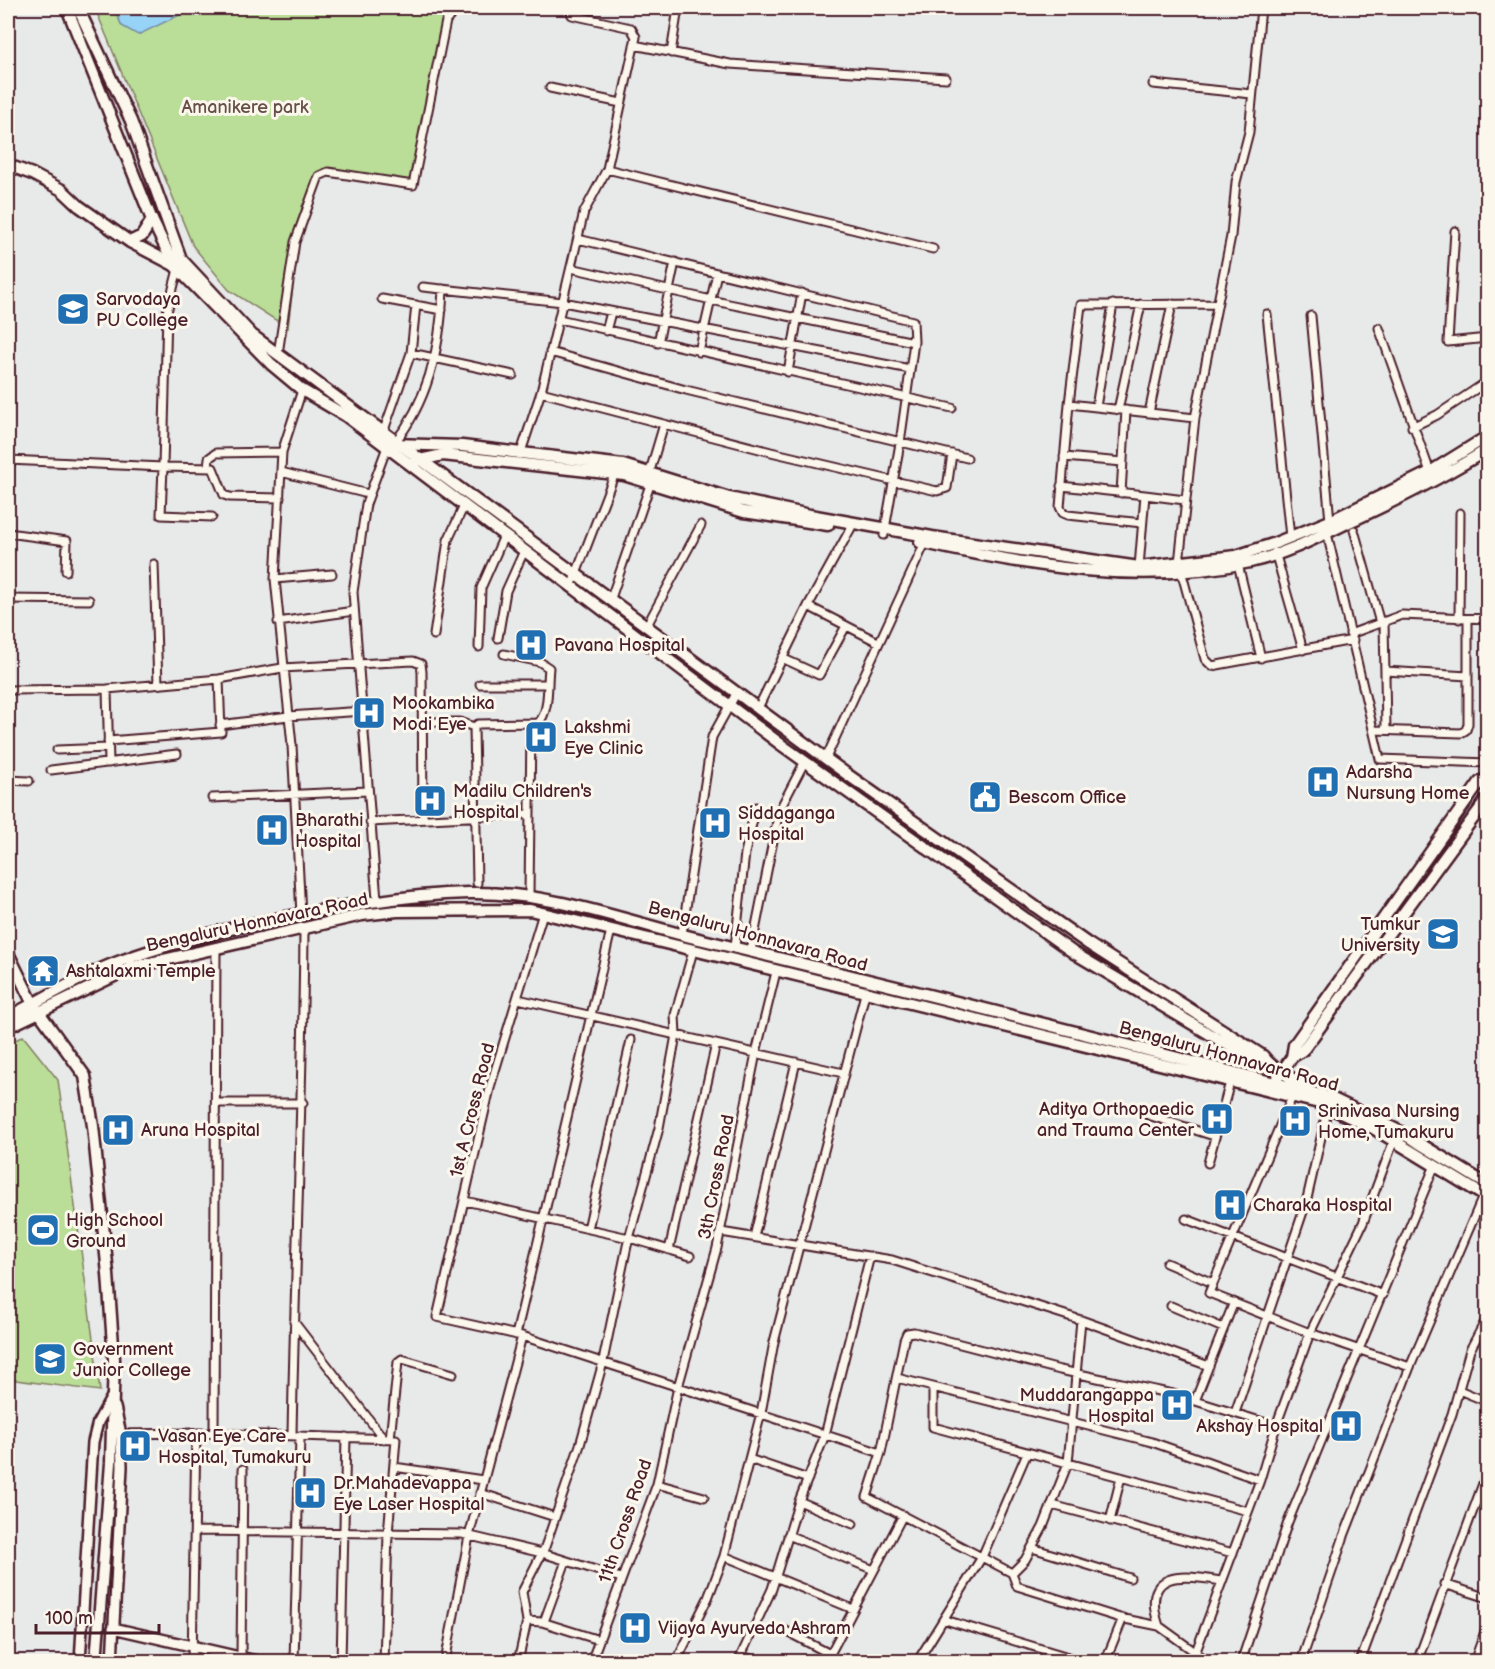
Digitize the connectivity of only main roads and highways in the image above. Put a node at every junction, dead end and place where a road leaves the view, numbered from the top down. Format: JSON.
{"nodes":[{"id":1,"x":67,"y":8,"type":"edge"},
{"id":2,"x":78,"y":8,"type":"edge"},
{"id":3,"x":8,"y":165,"type":"edge"},
{"id":4,"x":152,"y":220,"type":"junction"},
{"id":5,"x":130,"y":242,"type":"junction"},
{"id":6,"x":179,"y":266,"type":"junction"},
{"id":7,"x":1488,"y":436,"type":"edge"},
{"id":8,"x":391,"y":445,"type":"junction"},
{"id":9,"x":1488,"y":449,"type":"edge"},
{"id":10,"x":520,"y":458,"type":"junction"},
{"id":11,"x":415,"y":462,"type":"junction"},
{"id":12,"x":651,"y":477,"type":"junction"},
{"id":13,"x":1328,"y":527,"type":"junction"},
{"id":14,"x":885,"y":532,"type":"junction"},
{"id":15,"x":1275,"y":549,"type":"junction"},
{"id":16,"x":1179,"y":568,"type":"junction"},
{"id":17,"x":1488,"y":778,"type":"edge"},
{"id":18,"x":1488,"y":798,"type":"edge"},
{"id":19,"x":8,"y":953,"type":"edge"},
{"id":20,"x":35,"y":1008,"type":"junction"},
{"id":21,"x":8,"y":1017,"type":"edge"},
{"id":22,"x":8,"y":1027,"type":"edge"},
{"id":23,"x":1242,"y":1054,"type":"junction"},
{"id":24,"x":1292,"y":1057,"type":"junction"},
{"id":25,"x":1268,"y":1063,"type":"junction"},
{"id":26,"x":1221,"y":1070,"type":"junction"},
{"id":27,"x":1282,"y":1071,"type":"junction"},
{"id":28,"x":1271,"y":1088,"type":"junction"},
{"id":29,"x":1313,"y":1097,"type":"junction"},
{"id":30,"x":1486,"y":1191,"type":"edge"},
{"id":31,"x":96,"y":1662,"type":"edge"}],
"edges":[{"from":1,"to":4,"type":"main road"},
{"from":2,"to":6,"type":"main road"},
{"from":3,"to":5,"type":"main road"},
{"from":4,"to":5,"type":"main road"},
{"from":4,"to":6,"type":"main road"},
{"from":5,"to":6,"type":"main road"},
{"from":6,"to":8,"type":"main road"},
{"from":6,"to":8,"type":"main road"},
{"from":7,"to":13,"type":"main road"},
{"from":8,"to":10,"type":"main road"},
{"from":8,"to":11,"type":"main road"},
{"from":9,"to":13,"type":"main road"},
{"from":10,"to":11,"type":"main road"},
{"from":10,"to":12,"type":"main road"},
{"from":10,"to":12,"type":"main road"},
{"from":11,"to":23,"type":"main road"},
{"from":11,"to":25,"type":"main road"},
{"from":12,"to":14,"type":"main road"},
{"from":12,"to":14,"type":"main road"},
{"from":13,"to":15,"type":"main road"},
{"from":13,"to":15,"type":"main road"},
{"from":14,"to":16,"type":"main road"},
{"from":14,"to":16,"type":"main road"},
{"from":15,"to":16,"type":"main road"},
{"from":15,"to":16,"type":"main road"},
{"from":17,"to":24,"type":"main road"},
{"from":18,"to":24,"type":"main road"},
{"from":19,"to":20,"type":"main road"},
{"from":20,"to":21,"type":"main road","name":"Bengaluru Honnavara Road"},
{"from":20,"to":22,"type":"main road","name":"Bengaluru Honnavara Road"},
{"from":20,"to":26,"type":"main road","name":"Bengaluru Honnavara Road"},
{"from":20,"to":28,"type":"main road","name":"Bengaluru Honnavara Road"},
{"from":20,"to":31,"type":"main road"},
{"from":23,"to":25,"type":"main road"},
{"from":23,"to":26,"type":"main road"},
{"from":24,"to":27,"type":"main road"},
{"from":25,"to":27,"type":"main road"},
{"from":26,"to":28,"type":"main road","name":"Bengaluru Honnavara Road"},
{"from":27,"to":28,"type":"main road"},
{"from":27,"to":29,"type":"main road"},
{"from":28,"to":29,"type":"main road","name":"Bengaluru Honnavara Road"},
{"from":28,"to":29,"type":"main road","name":"Bengaluru Honnavara Road"},
{"from":29,"to":30,"type":"main road","name":"Bengaluru Honnavara Road"},
{"from":29,"to":30,"type":"main road","name":"Bengaluru Honnavara Road"}]}
